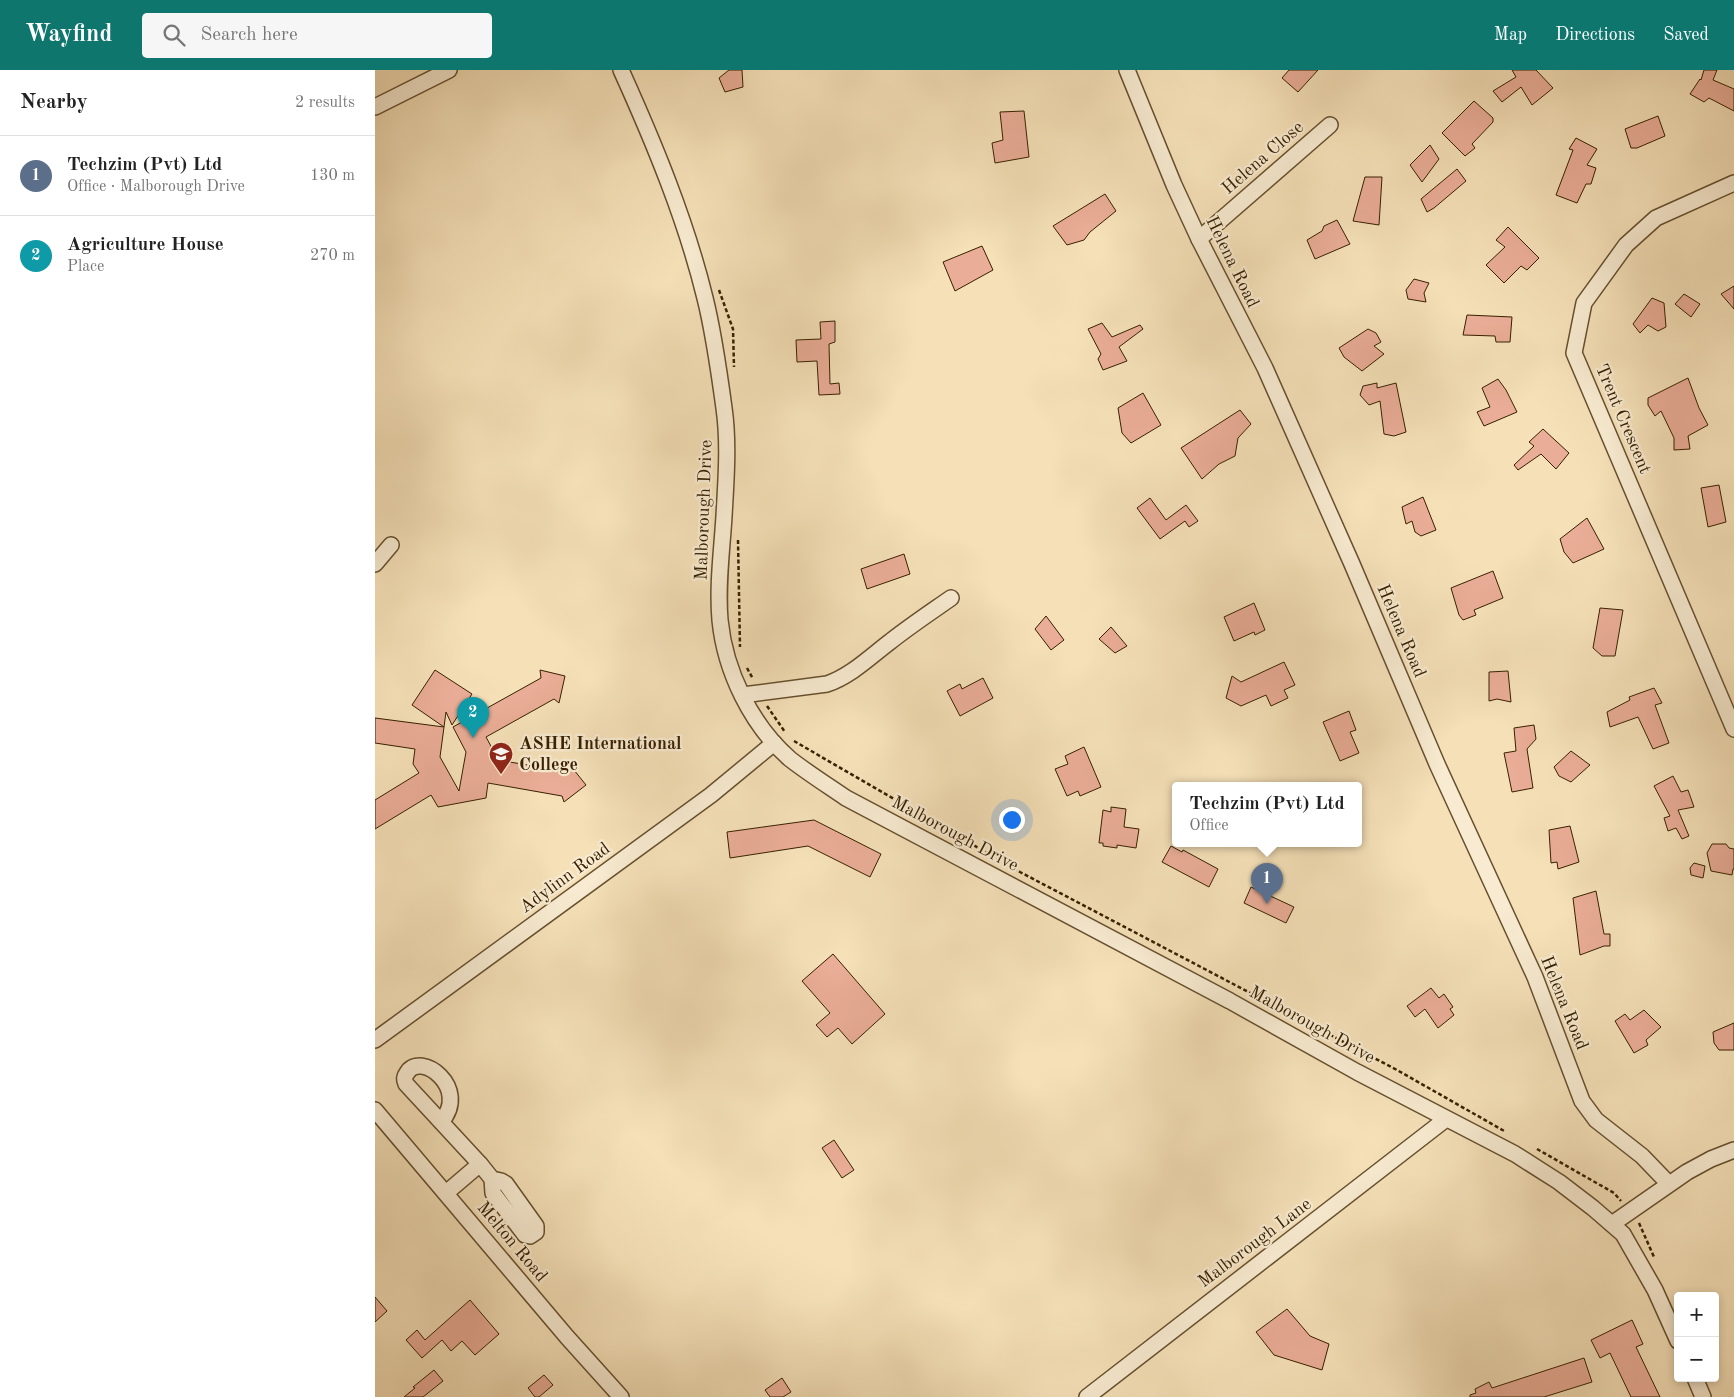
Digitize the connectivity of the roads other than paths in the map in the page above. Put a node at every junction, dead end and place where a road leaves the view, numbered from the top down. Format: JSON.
{"nodes":[{"id":1,"x":449,"y":70,"type":"edge"},
{"id":2,"x":621,"y":70,"type":"edge"},
{"id":3,"x":1127,"y":70,"type":"edge"},
{"id":4,"x":375,"y":107,"type":"edge"},
{"id":5,"x":1330,"y":125,"type":"dead end"},
{"id":6,"x":1734,"y":183,"type":"edge"},
{"id":7,"x":1199,"y":239,"type":"junction"},
{"id":8,"x":391,"y":544,"type":"dead end"},
{"id":9,"x":375,"y":564,"type":"edge"},
{"id":10,"x":951,"y":598,"type":"dead end"},
{"id":11,"x":743,"y":695,"type":"junction"},
{"id":12,"x":1734,"y":729,"type":"edge"},
{"id":13,"x":774,"y":743,"type":"junction"},
{"id":14,"x":375,"y":1040,"type":"edge"},
{"id":15,"x":375,"y":1110,"type":"edge"},
{"id":16,"x":1446,"y":1120,"type":"junction"},
{"id":17,"x":441,"y":1122,"type":"dead end"},
{"id":18,"x":1734,"y":1150,"type":"edge"},
{"id":19,"x":480,"y":1164,"type":"junction"},
{"id":20,"x":492,"y":1179,"type":"dead end"},
{"id":21,"x":1669,"y":1184,"type":"junction"},
{"id":22,"x":446,"y":1193,"type":"junction"},
{"id":23,"x":1612,"y":1224,"type":"junction"},
{"id":24,"x":1677,"y":1337,"type":"edge"},
{"id":25,"x":1697,"y":1382,"type":"edge"},
{"id":26,"x":621,"y":1397,"type":"edge"},
{"id":27,"x":1087,"y":1397,"type":"edge"},
{"id":28,"x":1703,"y":1397,"type":"edge"}],
"edges":[{"from":1,"to":4,"type":"street"},
{"from":2,"to":11,"type":"street","name":"Malborough Drive"},
{"from":3,"to":7,"type":"street","name":"Helena Road"},
{"from":5,"to":7,"type":"street","name":"Helena Close"},
{"from":6,"to":12,"type":"street","name":"Trent Crescent"},
{"from":7,"to":21,"type":"street","name":"Helena Road"},
{"from":8,"to":9,"type":"street"},
{"from":10,"to":11,"type":"street"},
{"from":11,"to":13,"type":"street","name":"Malborough Drive"},
{"from":13,"to":14,"type":"street","name":"Adylinn Road"},
{"from":13,"to":16,"type":"street","name":"Malborough Drive"},
{"from":15,"to":22,"type":"street","name":"Melton Road"},
{"from":16,"to":23,"type":"street","name":"Malborough Drive"},
{"from":16,"to":27,"type":"street","name":"Malborough Lane"},
{"from":17,"to":19,"type":"street"},
{"from":18,"to":21,"type":"street"},
{"from":19,"to":20,"type":"street"},
{"from":19,"to":22,"type":"street"},
{"from":21,"to":23,"type":"street"},
{"from":22,"to":26,"type":"street","name":"Melton Road"},
{"from":23,"to":24,"type":"street"},
{"from":25,"to":28,"type":"street"}]}
